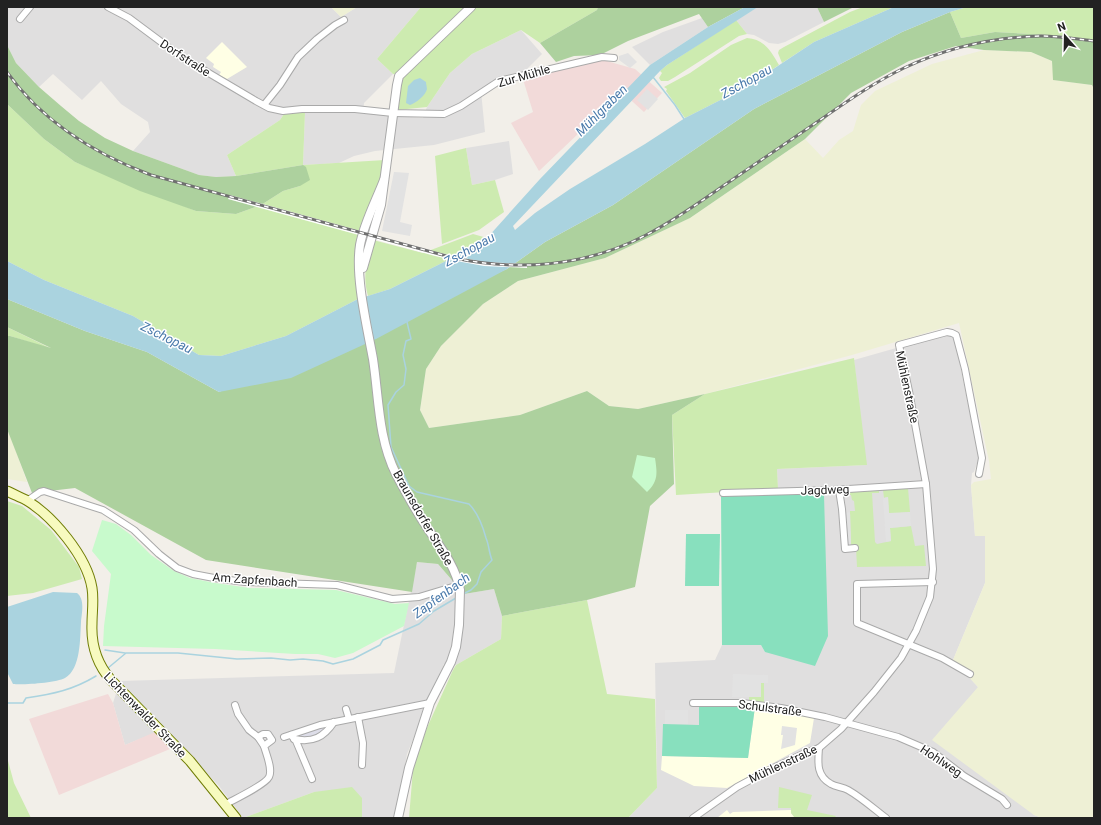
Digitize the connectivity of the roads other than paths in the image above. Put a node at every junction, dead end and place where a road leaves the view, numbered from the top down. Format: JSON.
{"nodes":[{"id":1,"x":30,"y":7,"type":"edge"},
{"id":2,"x":108,"y":7,"type":"edge"},
{"id":3,"x":471,"y":7,"type":"edge"},
{"id":4,"x":20,"y":19,"type":"dead end"},
{"id":5,"x":344,"y":20,"type":"dead end"},
{"id":6,"x":614,"y":58,"type":"dead end"},
{"id":7,"x":264,"y":105,"type":"junction"},
{"id":8,"x":393,"y":113,"type":"junction"},
{"id":9,"x":979,"y":474,"type":"dead end"},
{"id":10,"x":926,"y":484,"type":"junction"},
{"id":11,"x":840,"y":490,"type":"junction"},
{"id":12,"x":7,"y":491,"type":"edge"},
{"id":13,"x":723,"y":493,"type":"dead end"},
{"id":14,"x":27,"y":501,"type":"junction"},
{"id":15,"x":856,"y":548,"type":"dead end"},
{"id":16,"x":933,"y":582,"type":"junction"},
{"id":17,"x":459,"y":587,"type":"junction"},
{"id":18,"x":909,"y":644,"type":"junction"},
{"id":19,"x":970,"y":674,"type":"dead end"},
{"id":20,"x":693,"y":703,"type":"dead end"},
{"id":21,"x":430,"y":704,"type":"junction"},
{"id":22,"x":235,"y":706,"type":"dead end"},
{"id":23,"x":346,"y":709,"type":"dead end"},
{"id":24,"x":358,"y":717,"type":"junction"},
{"id":25,"x":349,"y":719,"type":"junction"},
{"id":26,"x":334,"y":722,"type":"junction"},
{"id":27,"x":846,"y":723,"type":"junction"},
{"id":28,"x":258,"y":737,"type":"junction"},
{"id":29,"x":284,"y":737,"type":"dead end"},
{"id":30,"x":293,"y":737,"type":"junction"},
{"id":31,"x":264,"y":746,"type":"junction"},
{"id":32,"x":819,"y":748,"type":"junction"},
{"id":33,"x":362,"y":765,"type":"dead end"},
{"id":34,"x":312,"y":779,"type":"dead end"},
{"id":35,"x":226,"y":804,"type":"junction"},
{"id":36,"x":1007,"y":805,"type":"dead end"},
{"id":37,"x":236,"y":818,"type":"edge"},
{"id":38,"x":398,"y":818,"type":"edge"},
{"id":39,"x":693,"y":818,"type":"edge"},
{"id":40,"x":886,"y":818,"type":"edge"}],
"edges":[{"from":1,"to":4,"type":"street"},
{"from":2,"to":7,"type":"street","name":"Dorfstraße"},
{"from":3,"to":8,"type":"street"},
{"from":5,"to":7,"type":"street"},
{"from":6,"to":8,"type":"street","name":"Zur Mühle"},
{"from":7,"to":8,"type":"street","name":"Dorfstraße"},
{"from":8,"to":17,"type":"street","name":"Braunsdorfer Straße"},
{"from":9,"to":10,"type":"street","name":"Mühlenstraße"},
{"from":10,"to":11,"type":"street","name":"Jagdweg"},
{"from":10,"to":16,"type":"street","name":"Mühlenstraße"},
{"from":11,"to":13,"type":"street","name":"Jagdweg"},
{"from":11,"to":15,"type":"street"},
{"from":12,"to":14,"type":"main road","name":"Lichtenwalder Straße"},
{"from":14,"to":17,"type":"street","name":"Am Zapfenbach"},
{"from":14,"to":35,"type":"main road","name":"Lichtenwalder Straße"},
{"from":16,"to":18,"type":"street","name":"Mühlenstraße"},
{"from":16,"to":18,"type":"street"},
{"from":17,"to":21,"type":"street","name":"Braunsdorfer Straße"},
{"from":18,"to":19,"type":"street"},
{"from":18,"to":27,"type":"street","name":"Mühlenstraße"},
{"from":20,"to":27,"type":"street","name":"Schulstraße"},
{"from":21,"to":24,"type":"street"},
{"from":21,"to":38,"type":"street","name":"Braunsdorfer Straße"},
{"from":22,"to":28,"type":"street"},
{"from":23,"to":25,"type":"street"},
{"from":24,"to":25,"type":"street"},
{"from":24,"to":33,"type":"street"},
{"from":25,"to":26,"type":"street"},
{"from":26,"to":30,"type":"street"},
{"from":26,"to":30,"type":"street"},
{"from":27,"to":32,"type":"street","name":"Mühlenstraße"},
{"from":27,"to":36,"type":"street","name":"Hohlweg"},
{"from":28,"to":31,"type":"street"},
{"from":28,"to":31,"type":"street"},
{"from":29,"to":30,"type":"street"},
{"from":30,"to":34,"type":"street"},
{"from":31,"to":35,"type":"street"},
{"from":32,"to":39,"type":"street","name":"Mühlenstraße"},
{"from":32,"to":40,"type":"street"},
{"from":35,"to":37,"type":"main road","name":"Lichtenwalder Straße"}]}
